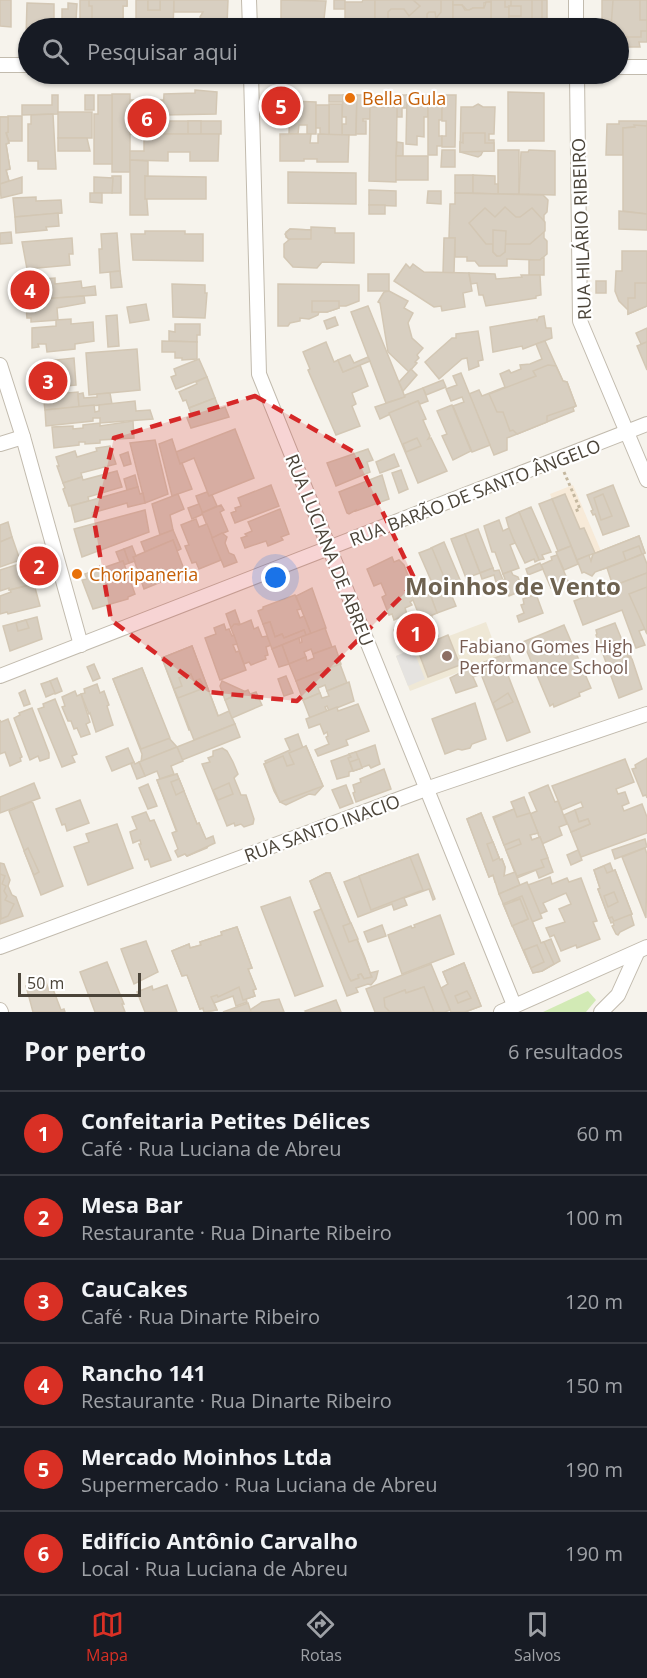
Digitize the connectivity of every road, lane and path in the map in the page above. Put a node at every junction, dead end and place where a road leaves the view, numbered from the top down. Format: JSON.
{"nodes":[{"id":1,"x":249,"y":0,"type":"edge"},
{"id":2,"x":576,"y":0,"type":"edge"},
{"id":3,"x":250,"y":18,"type":"edge"},
{"id":4,"x":576,"y":18,"type":"edge"},
{"id":5,"x":0,"y":65,"type":"edge"},
{"id":6,"x":18,"y":65,"type":"edge"},
{"id":7,"x":629,"y":67,"type":"edge"},
{"id":8,"x":647,"y":67,"type":"edge"},
{"id":9,"x":251,"y":84,"type":"edge"},
{"id":10,"x":577,"y":84,"type":"edge"},
{"id":11,"x":0,"y":365,"type":"edge"},
{"id":12,"x":647,"y":424,"type":"edge"},
{"id":13,"x":628,"y":432,"type":"junction"},
{"id":14,"x":23,"y":437,"type":"junction"},
{"id":15,"x":0,"y":444,"type":"edge"},
{"id":16,"x":559,"y":459,"type":"junction"},
{"id":17,"x":647,"y":480,"type":"edge"},
{"id":18,"x":573,"y":512,"type":"dead end"},
{"id":19,"x":330,"y":549,"type":"junction"},
{"id":20,"x":81,"y":645,"type":"junction"},
{"id":21,"x":0,"y":676,"type":"edge"},
{"id":22,"x":647,"y":714,"type":"edge"},
{"id":23,"x":426,"y":789,"type":"junction"},
{"id":24,"x":0,"y":947,"type":"edge"},
{"id":25,"x":642,"y":950,"type":"edge"},
{"id":26,"x":514,"y":1005,"type":"junction"},
{"id":27,"x":501,"y":1012,"type":"edge"},
{"id":28,"x":601,"y":1012,"type":"edge"}],
"edges":[{"from":1,"to":3,"type":"street"},
{"from":2,"to":4,"type":"street"},
{"from":5,"to":6,"type":"street"},
{"from":7,"to":8,"type":"street"},
{"from":9,"to":19,"type":"street","name":"RUA LUCIANA DE ABREU"},
{"from":10,"to":13,"type":"street","name":"RUA HILÁRIO RIBEIRO"},
{"from":11,"to":14,"type":"street"},
{"from":12,"to":13,"type":"street","name":"RUA BARÃO DE SANTO ÂNGELO"},
{"from":13,"to":16,"type":"street","name":"RUA BARÃO DE SANTO ÂNGELO"},
{"from":13,"to":17,"type":"street","name":"RUA HILÁRIO RIBEIRO"},
{"from":14,"to":15,"type":"street"},
{"from":14,"to":20,"type":"street"},
{"from":16,"to":18,"type":"path"},
{"from":16,"to":19,"type":"street","name":"RUA BARÃO DE SANTO ÂNGELO"},
{"from":19,"to":20,"type":"street","name":"RUA BARÃO DE SANTO ÂNGELO"},
{"from":19,"to":23,"type":"street","name":"RUA LUCIANA DE ABREU"},
{"from":20,"to":21,"type":"street","name":"RUA BARÃO DE SANTO ÂNGELO"},
{"from":22,"to":23,"type":"street","name":"RUA SANTO INACIO"},
{"from":23,"to":24,"type":"street","name":"RUA SANTO INACIO"},
{"from":23,"to":26,"type":"street","name":"RUA LUCIANA DE ABREU"},
{"from":25,"to":26,"type":"street"},
{"from":25,"to":28,"type":"street"},
{"from":26,"to":27,"type":"street"}]}
